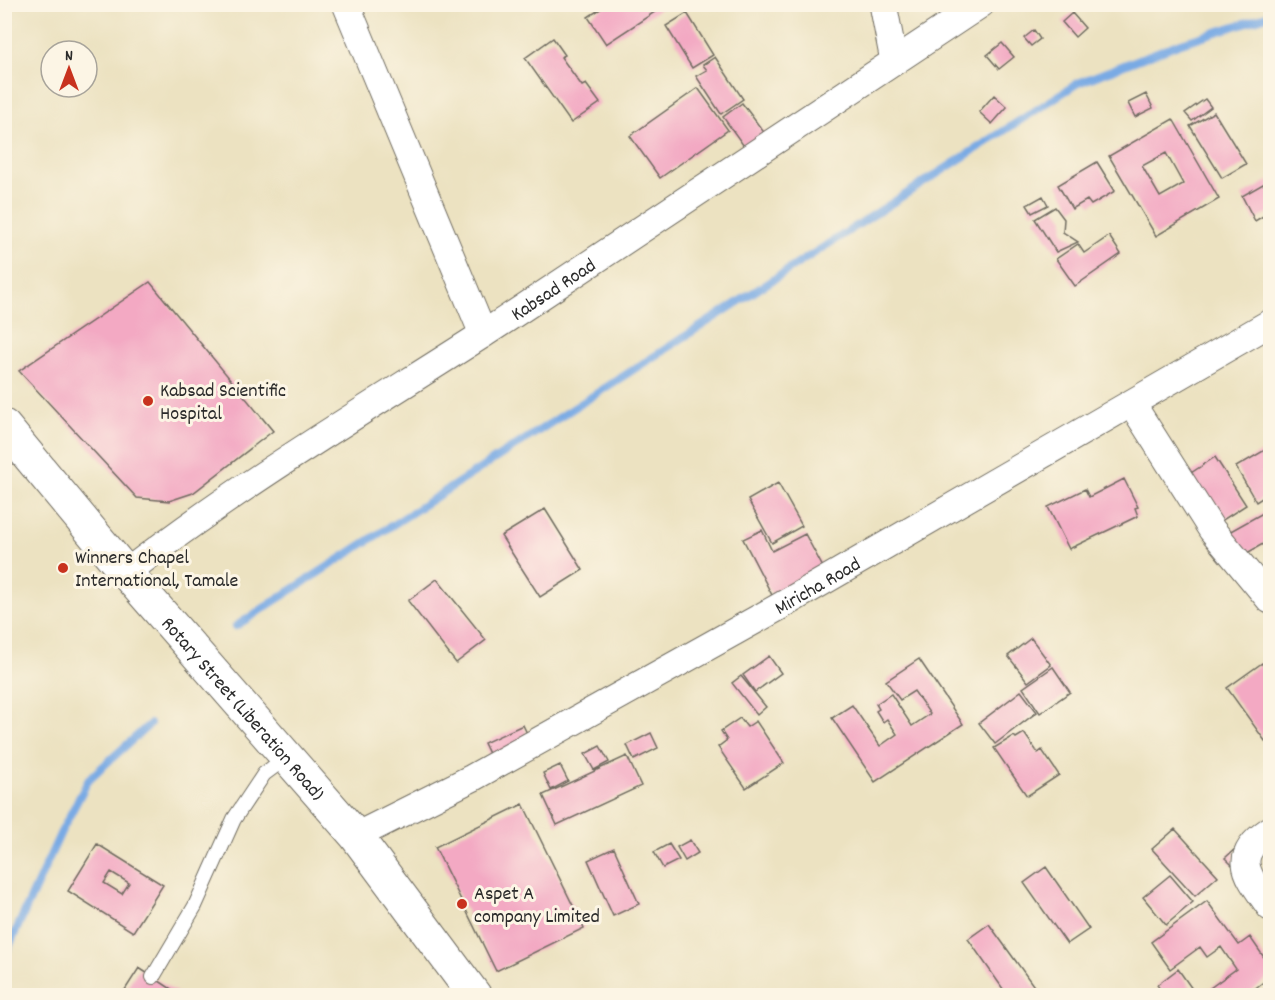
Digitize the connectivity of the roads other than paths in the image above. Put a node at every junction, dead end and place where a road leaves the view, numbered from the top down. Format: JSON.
{"nodes":[{"id":1,"x":346,"y":4,"type":"edge"},
{"id":2,"x":883,"y":4,"type":"edge"},
{"id":3,"x":981,"y":4,"type":"edge"},
{"id":4,"x":894,"y":61,"type":"junction"},
{"id":5,"x":1270,"y":323,"type":"edge"},
{"id":6,"x":483,"y":334,"type":"junction"},
{"id":7,"x":1132,"y":404,"type":"junction"},
{"id":8,"x":4,"y":426,"type":"edge"},
{"id":9,"x":126,"y":573,"type":"junction"},
{"id":10,"x":1270,"y":600,"type":"edge"},
{"id":11,"x":287,"y":757,"type":"junction"},
{"id":12,"x":1270,"y":830,"type":"edge"},
{"id":13,"x":356,"y":836,"type":"junction"},
{"id":14,"x":1270,"y":907,"type":"edge"},
{"id":15,"x":153,"y":977,"type":"dead end"},
{"id":16,"x":475,"y":996,"type":"edge"}],
"edges":[{"from":1,"to":6,"type":"street"},
{"from":2,"to":4,"type":"street"},
{"from":3,"to":4,"type":"street","name":"Kabsad Road"},
{"from":4,"to":6,"type":"street","name":"Kabsad Road"},
{"from":5,"to":7,"type":"street","name":"Miricha Road"},
{"from":6,"to":9,"type":"street","name":"Kabsad Road"},
{"from":7,"to":10,"type":"street"},
{"from":7,"to":13,"type":"street","name":"Miricha Road"},
{"from":8,"to":9,"type":"street","name":"Rotary Street (Liberation Road)"},
{"from":9,"to":11,"type":"street","name":"Rotary Street (Liberation Road)"},
{"from":11,"to":13,"type":"street","name":"Rotary Street (Liberation Road)"},
{"from":11,"to":15,"type":"lane"},
{"from":12,"to":14,"type":"street"},
{"from":13,"to":16,"type":"street","name":"Rotary Street (Liberation Road)"}]}
